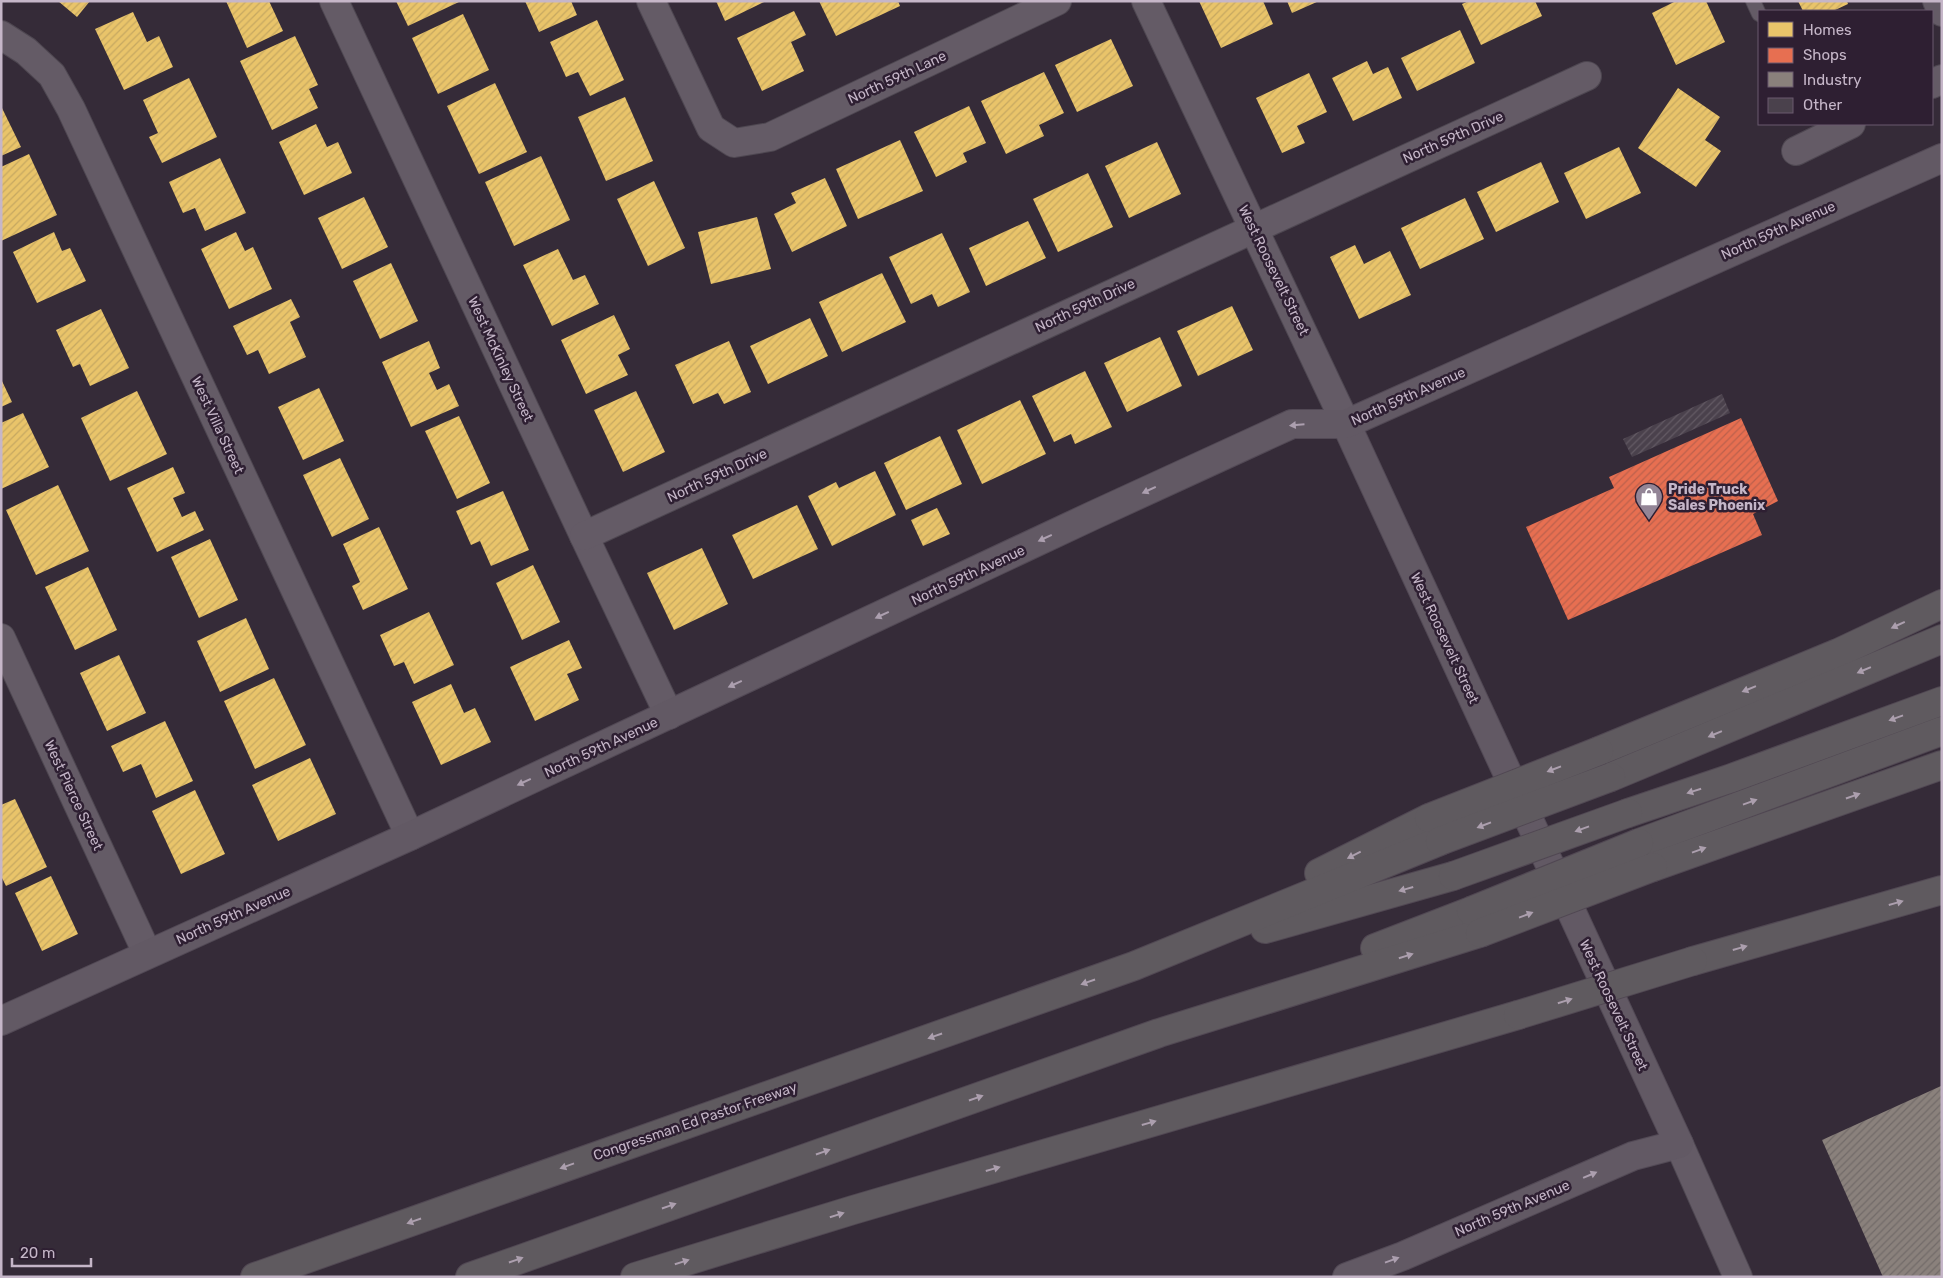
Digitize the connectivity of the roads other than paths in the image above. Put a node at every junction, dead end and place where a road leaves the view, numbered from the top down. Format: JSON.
{"nodes":[{"id":1,"x":334,"y":1,"type":"edge"},
{"id":2,"x":651,"y":1,"type":"edge"},
{"id":3,"x":1057,"y":1,"type":"edge"},
{"id":4,"x":1146,"y":1,"type":"edge"},
{"id":5,"x":1937,"y":1,"type":"edge"},
{"id":6,"x":1942,"y":12,"type":"edge"},
{"id":7,"x":1,"y":35,"type":"edge"},
{"id":8,"x":1587,"y":76,"type":"dead end"},
{"id":9,"x":1848,"y":125,"type":"edge"},
{"id":10,"x":1809,"y":138,"type":"edge"},
{"id":11,"x":1942,"y":158,"type":"edge"},
{"id":12,"x":1253,"y":228,"type":"junction"},
{"id":13,"x":1346,"y":424,"type":"junction"},
{"id":14,"x":584,"y":536,"type":"junction"},
{"id":15,"x":1942,"y":604,"type":"edge"},
{"id":16,"x":1,"y":638,"type":"edge"},
{"id":17,"x":1942,"y":639,"type":"edge"},
{"id":18,"x":1942,"y":701,"type":"edge"},
{"id":19,"x":670,"y":715,"type":"junction"},
{"id":20,"x":1942,"y":731,"type":"edge"},
{"id":21,"x":1942,"y":765,"type":"edge"},
{"id":22,"x":1435,"y":830,"type":"junction"},
{"id":23,"x":410,"y":836,"type":"junction"},
{"id":24,"x":1942,"y":890,"type":"edge"},
{"id":25,"x":1476,"y":922,"type":"junction"},
{"id":26,"x":147,"y":954,"type":"junction"},
{"id":27,"x":1134,"y":966,"type":"junction"},
{"id":28,"x":1,"y":1021,"type":"edge"},
{"id":29,"x":1679,"y":1144,"type":"junction"},
{"id":30,"x":255,"y":1277,"type":"edge"},
{"id":31,"x":470,"y":1277,"type":"edge"},
{"id":32,"x":635,"y":1277,"type":"edge"},
{"id":33,"x":1346,"y":1277,"type":"edge"},
{"id":34,"x":1738,"y":1277,"type":"edge"}],
"edges":[{"from":1,"to":14,"type":"street","name":"West McKinley Street"},
{"from":2,"to":3,"type":"street","name":"North 59th Lane"},
{"from":4,"to":12,"type":"street","name":"West Roosevelt Street"},
{"from":5,"to":6,"type":"street"},
{"from":7,"to":23,"type":"street","name":"West Villa Street"},
{"from":8,"to":12,"type":"street","name":"North 59th Drive"},
{"from":9,"to":10,"type":"street"},
{"from":11,"to":13,"type":"main road","name":"North 59th Avenue"},
{"from":12,"to":13,"type":"street","name":"West Roosevelt Street"},
{"from":12,"to":14,"type":"street","name":"North 59th Drive"},
{"from":13,"to":19,"type":"main road","name":"North 59th Avenue","one_way":true},
{"from":13,"to":29,"type":"main road","name":"West Roosevelt Street"},
{"from":14,"to":19,"type":"street","name":"West McKinley Street"},
{"from":15,"to":22,"type":"highway","one_way":true,"bridge":true},
{"from":16,"to":26,"type":"street","name":"West Pierce Street"},
{"from":17,"to":22,"type":"highway","one_way":true,"bridge":true},
{"from":18,"to":27,"type":"highway","one_way":true,"bridge":true},
{"from":19,"to":23,"type":"main road","name":"North 59th Avenue","one_way":true},
{"from":25,"to":20,"type":"highway","one_way":true,"bridge":true},
{"from":25,"to":21,"type":"highway","one_way":true,"bridge":true},
{"from":22,"to":27,"type":"highway","one_way":true},
{"from":23,"to":26,"type":"main road","name":"North 59th Avenue"},
{"from":32,"to":24,"type":"highway","one_way":true,"bridge":true},
{"from":31,"to":25,"type":"highway","one_way":true},
{"from":26,"to":28,"type":"main road","name":"North 59th Avenue"},
{"from":27,"to":30,"type":"highway","name":"Congressman Ed Pastor Freeway","one_way":true},
{"from":33,"to":29,"type":"main road","name":"North 59th Avenue","one_way":true},
{"from":29,"to":34,"type":"street","name":"West Roosevelt Street"}]}
